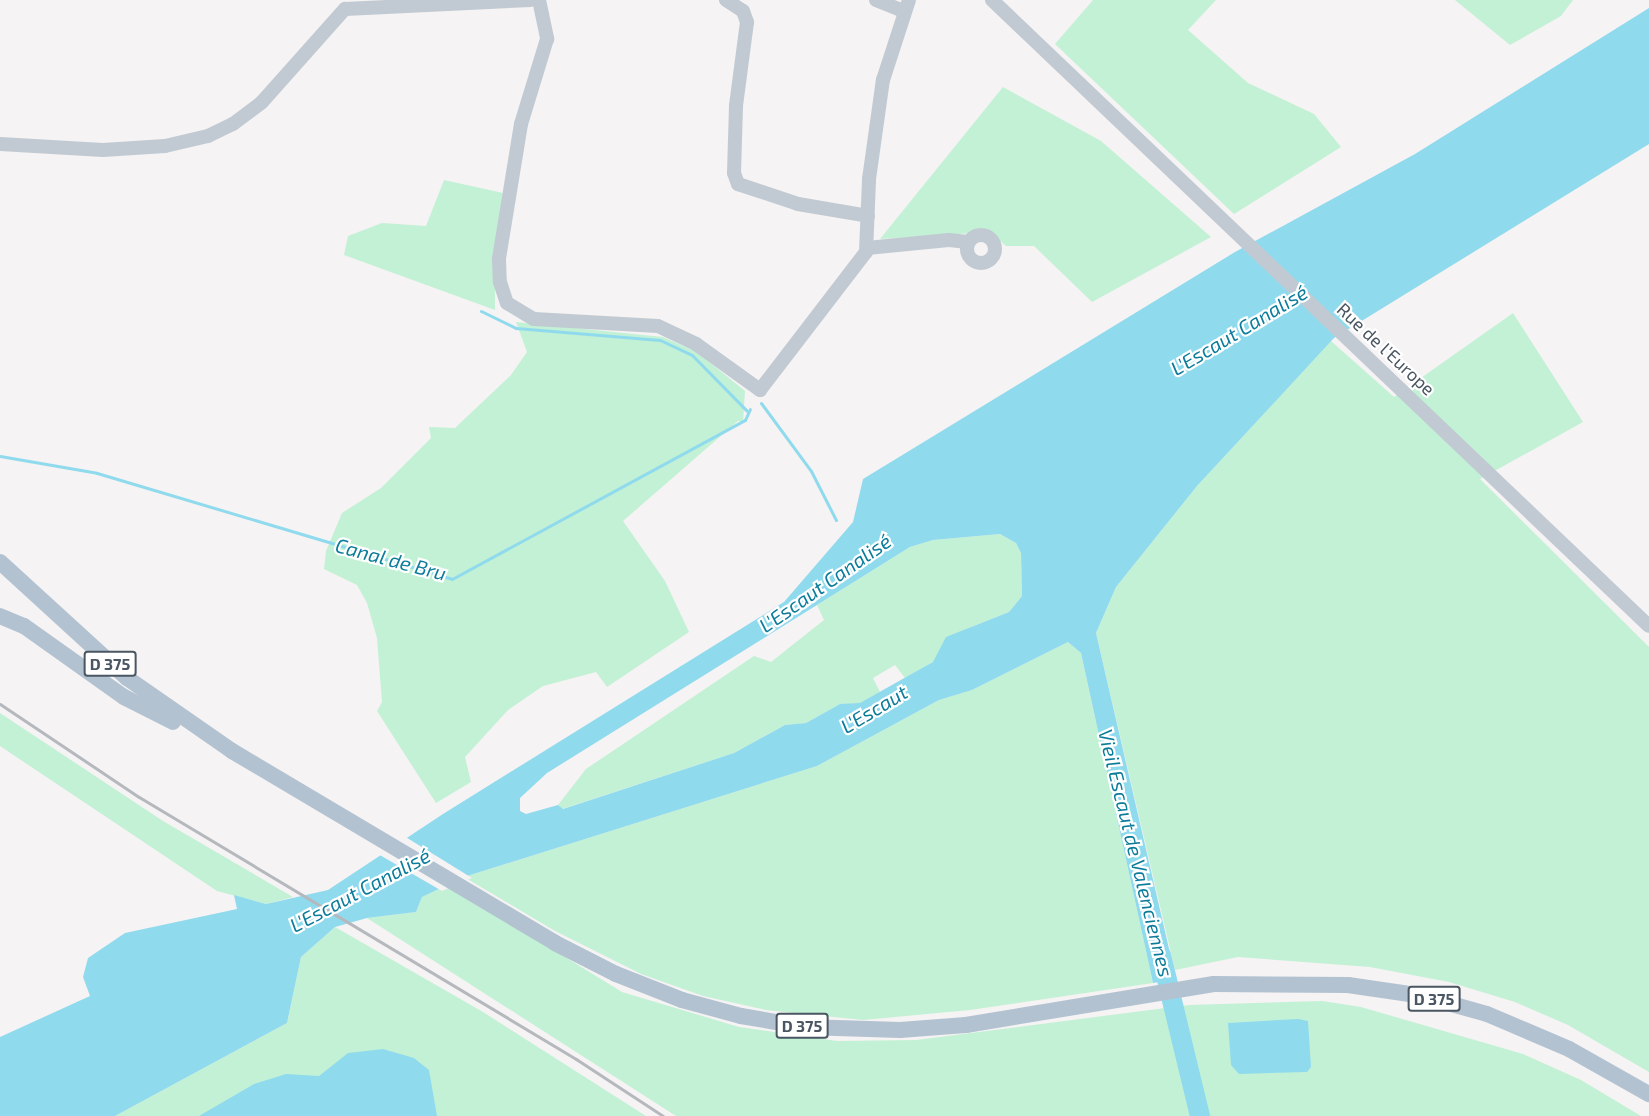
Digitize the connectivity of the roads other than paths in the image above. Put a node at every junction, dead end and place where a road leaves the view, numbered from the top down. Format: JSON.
{"nodes":[{"id":1,"x":531,"y":0,"type":"edge"},
{"id":2,"x":539,"y":0,"type":"edge"},
{"id":3,"x":726,"y":0,"type":"edge"},
{"id":4,"x":876,"y":0,"type":"edge"},
{"id":5,"x":992,"y":0,"type":"edge"},
{"id":6,"x":342,"y":5,"type":"edge"},
{"id":7,"x":907,"y":6,"type":"edge"},
{"id":8,"x":0,"y":144,"type":"edge"},
{"id":9,"x":868,"y":216,"type":"junction"},
{"id":10,"x":968,"y":242,"type":"dead end"},
{"id":11,"x":867,"y":248,"type":"junction"},
{"id":12,"x":0,"y":562,"type":"edge"},
{"id":13,"x":0,"y":616,"type":"edge"},
{"id":14,"x":1649,"y":626,"type":"edge"},
{"id":15,"x":232,"y":751,"type":"junction"},
{"id":16,"x":1649,"y":1094,"type":"edge"}],
"edges":[{"from":1,"to":6,"type":"street"},
{"from":2,"to":11,"type":"street"},
{"from":3,"to":9,"type":"street"},
{"from":4,"to":7,"type":"street"},
{"from":5,"to":14,"type":"street","name":"Rue de l'Europe"},
{"from":6,"to":8,"type":"street"},
{"from":7,"to":9,"type":"street"},
{"from":9,"to":11,"type":"street"},
{"from":10,"to":11,"type":"street"},
{"from":12,"to":15,"type":"main road","number":"D 375"},
{"from":13,"to":15,"type":"main road"},
{"from":15,"to":16,"type":"main road","number":"D 375"}]}
